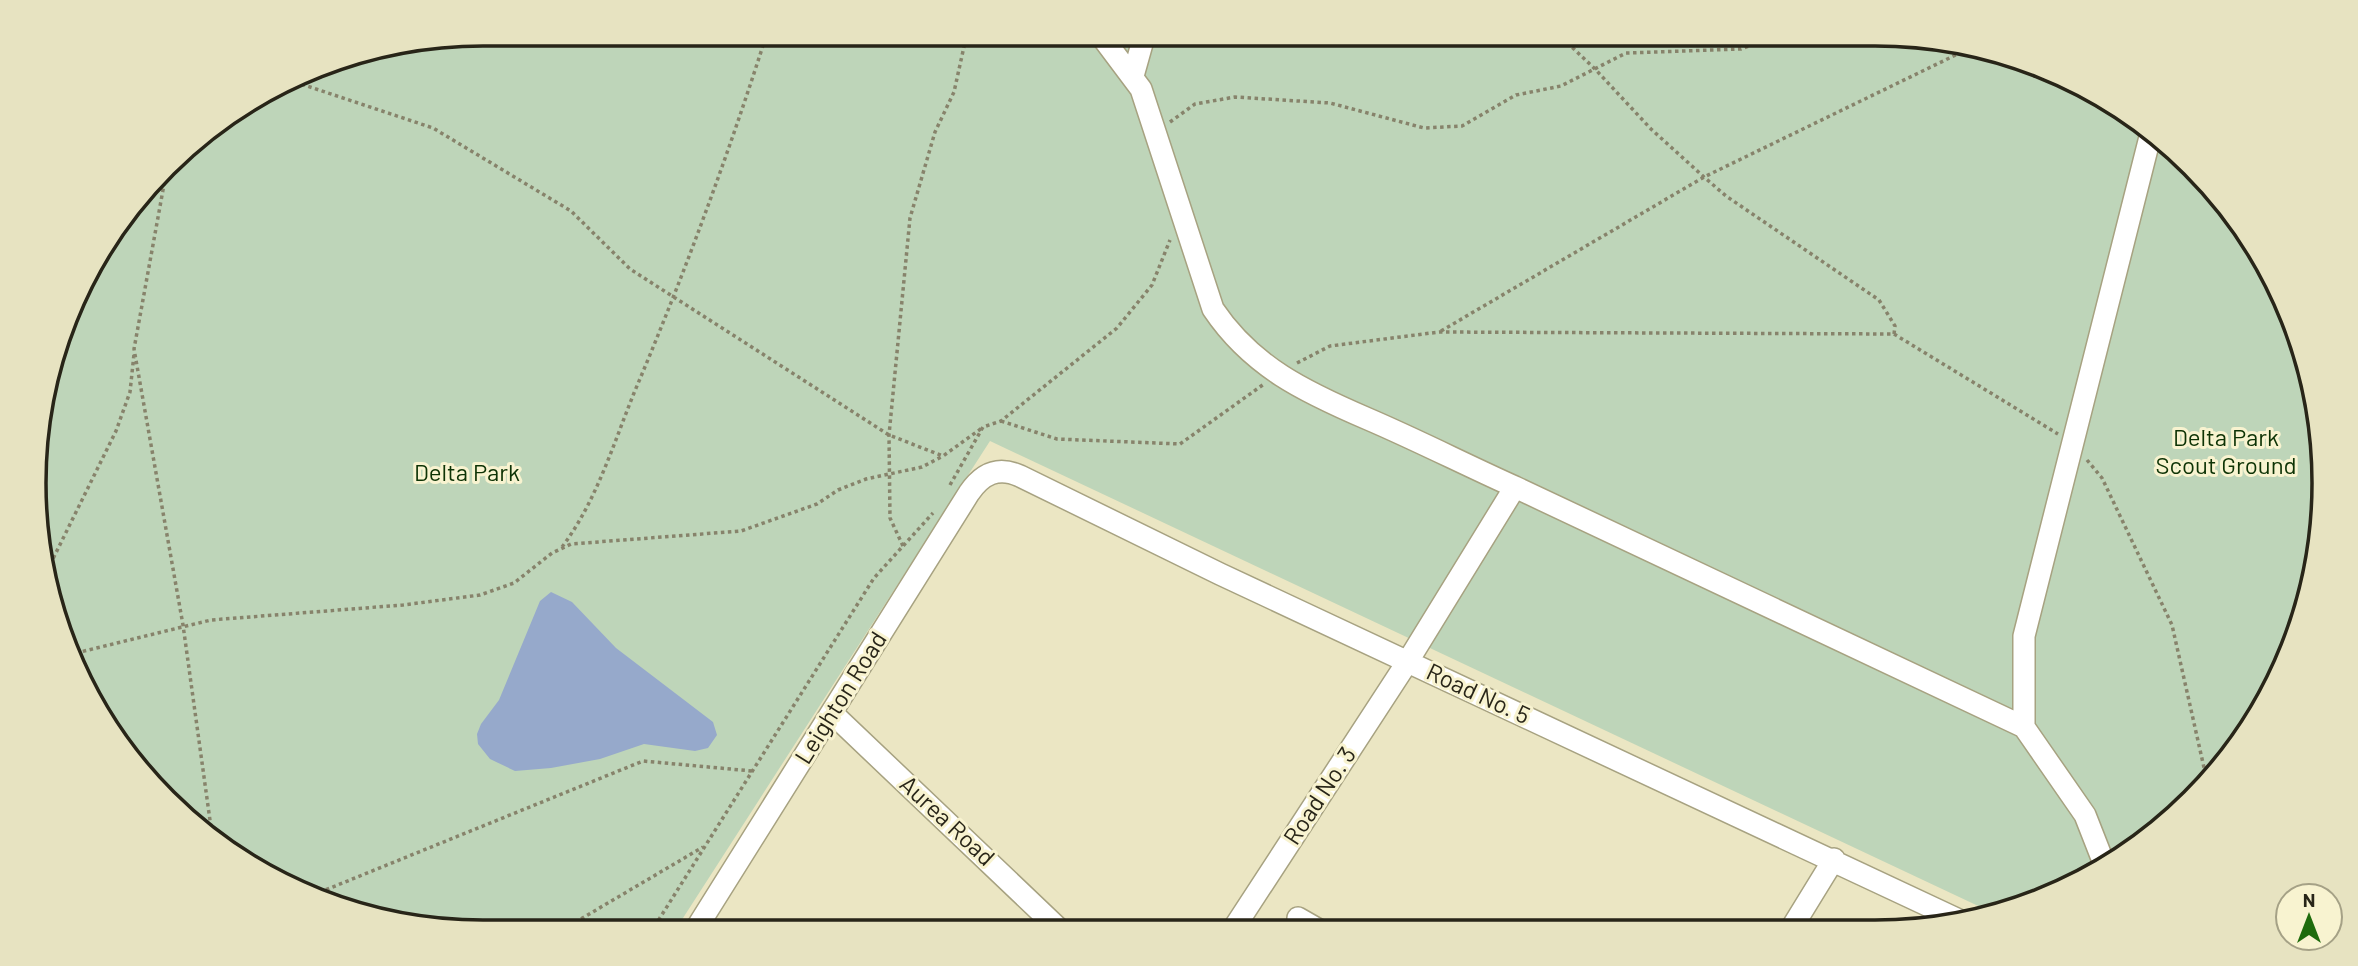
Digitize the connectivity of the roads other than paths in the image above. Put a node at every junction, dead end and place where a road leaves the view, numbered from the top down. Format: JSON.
{"nodes":[{"id":1,"x":1110,"y":46,"type":"edge"},
{"id":2,"x":1141,"y":46,"type":"edge"},
{"id":3,"x":1133,"y":76,"type":"junction"},
{"id":4,"x":2149,"y":142,"type":"edge"},
{"id":5,"x":993,"y":472,"type":"joint"},
{"id":6,"x":1514,"y":487,"type":"junction"},
{"id":7,"x":1408,"y":661,"type":"junction"},
{"id":8,"x":832,"y":713,"type":"junction"},
{"id":9,"x":2024,"y":727,"type":"junction"},
{"id":10,"x":2102,"y":857,"type":"edge"},
{"id":11,"x":1834,"y":859,"type":"junction"},
{"id":12,"x":1947,"y":914,"type":"edge"},
{"id":13,"x":1298,"y":918,"type":"dead end"},
{"id":14,"x":702,"y":920,"type":"edge"},
{"id":15,"x":1049,"y":920,"type":"edge"},
{"id":16,"x":1239,"y":920,"type":"edge"},
{"id":17,"x":1302,"y":920,"type":"edge"},
{"id":18,"x":1797,"y":920,"type":"edge"}],
"edges":[{"from":1,"to":3,"type":"street"},
{"from":2,"to":3,"type":"street"},
{"from":3,"to":6,"type":"street"},
{"from":4,"to":9,"type":"street"},
{"from":5,"to":7,"type":"street","name":"Road No. 5"},
{"from":5,"to":8,"type":"street","name":"Leighton Road"},
{"from":6,"to":7,"type":"street","name":"Road No. 3"},
{"from":6,"to":9,"type":"street"},
{"from":7,"to":11,"type":"street","name":"Road No. 5"},
{"from":7,"to":16,"type":"street","name":"Road No. 3"},
{"from":8,"to":14,"type":"street","name":"Leighton Road"},
{"from":8,"to":15,"type":"street","name":"Aurea Road"},
{"from":9,"to":10,"type":"street"},
{"from":11,"to":12,"type":"street","name":"Road No. 5"},
{"from":11,"to":18,"type":"street"},
{"from":13,"to":17,"type":"street"}]}
